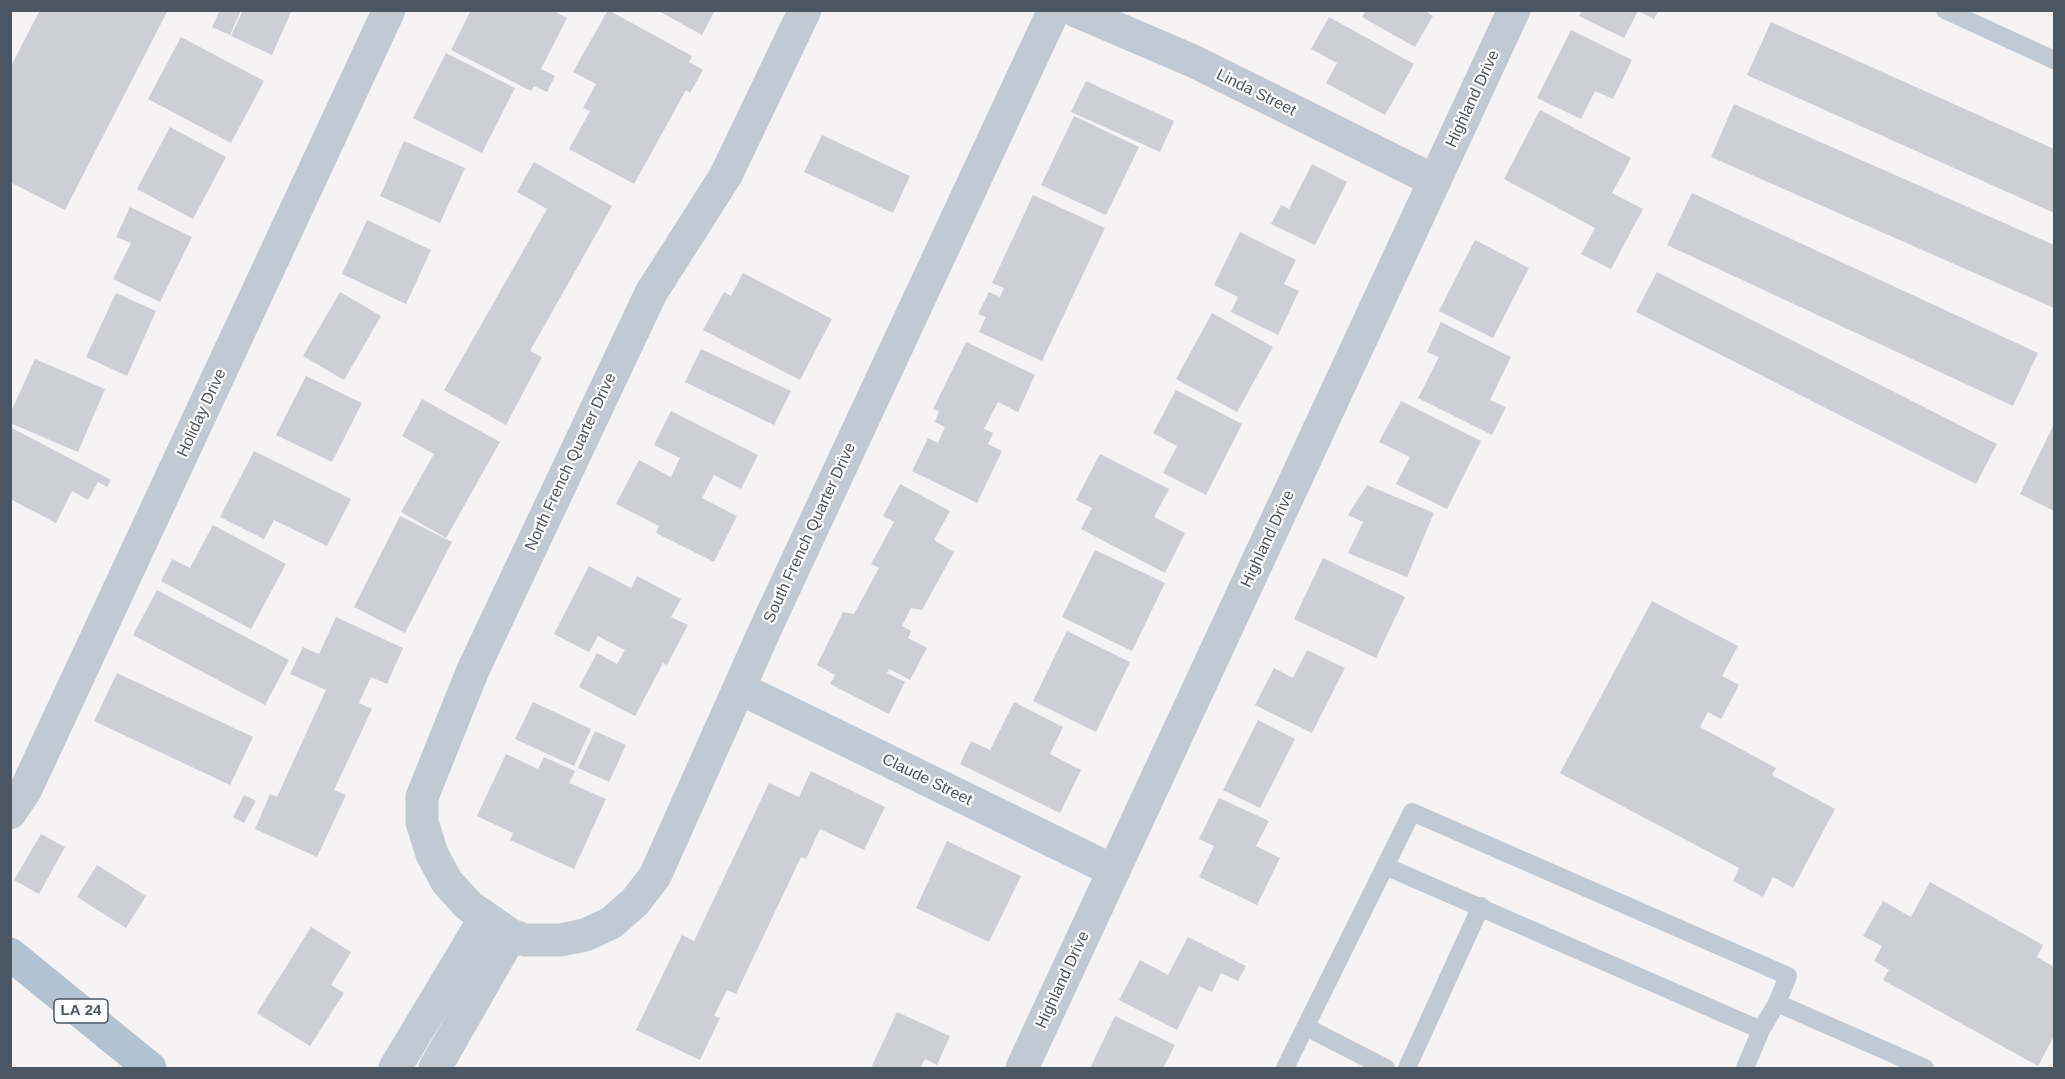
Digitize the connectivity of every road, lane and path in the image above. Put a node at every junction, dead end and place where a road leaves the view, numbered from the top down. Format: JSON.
{"nodes":[{"id":1,"x":389,"y":10,"type":"edge"},
{"id":2,"x":805,"y":10,"type":"edge"},
{"id":3,"x":1054,"y":10,"type":"edge"},
{"id":4,"x":1074,"y":10,"type":"edge"},
{"id":5,"x":1514,"y":10,"type":"edge"},
{"id":6,"x":1945,"y":10,"type":"edge"},
{"id":7,"x":2055,"y":60,"type":"edge"},
{"id":8,"x":1435,"y":182,"type":"junction"},
{"id":9,"x":739,"y":688,"type":"junction"},
{"id":10,"x":10,"y":813,"type":"edge"},
{"id":11,"x":1385,"y":866,"type":"junction"},
{"id":12,"x":1114,"y":871,"type":"junction"},
{"id":13,"x":1481,"y":906,"type":"junction"},
{"id":14,"x":498,"y":927,"type":"junction"},
{"id":15,"x":10,"y":954,"type":"edge"},
{"id":16,"x":1777,"y":1003,"type":"junction"},
{"id":17,"x":1306,"y":1027,"type":"junction"},
{"id":18,"x":1761,"y":1030,"type":"junction"},
{"id":19,"x":150,"y":1068,"type":"edge"},
{"id":20,"x":395,"y":1068,"type":"edge"},
{"id":21,"x":435,"y":1068,"type":"edge"},
{"id":22,"x":1022,"y":1068,"type":"edge"},
{"id":23,"x":1285,"y":1068,"type":"edge"},
{"id":24,"x":1386,"y":1068,"type":"edge"},
{"id":25,"x":1407,"y":1068,"type":"edge"},
{"id":26,"x":1745,"y":1068,"type":"edge"},
{"id":27,"x":1925,"y":1068,"type":"edge"}],
"edges":[{"from":1,"to":10,"type":"street","name":"Holiday Drive"},
{"from":2,"to":14,"type":"street","name":"North French Quarter Drive"},
{"from":3,"to":9,"type":"street","name":"South French Quarter Drive"},
{"from":4,"to":8,"type":"street","name":"Linda Street"},
{"from":5,"to":8,"type":"street","name":"Highland Drive"},
{"from":6,"to":7,"type":"lane"},
{"from":8,"to":12,"type":"street","name":"Highland Drive"},
{"from":9,"to":12,"type":"street","name":"Claude Street"},
{"from":9,"to":14,"type":"street","name":"South French Quarter Drive"},
{"from":11,"to":13,"type":"lane"},
{"from":11,"to":16,"type":"lane"},
{"from":11,"to":17,"type":"lane"},
{"from":12,"to":22,"type":"street","name":"Highland Drive"},
{"from":13,"to":18,"type":"lane"},
{"from":13,"to":25,"type":"lane"},
{"from":14,"to":20,"type":"street"},
{"from":14,"to":21,"type":"street"},
{"from":15,"to":19,"type":"main road","number":"LA 24"},
{"from":16,"to":18,"type":"lane"},
{"from":16,"to":27,"type":"lane"},
{"from":17,"to":23,"type":"lane"},
{"from":17,"to":24,"type":"lane"},
{"from":18,"to":26,"type":"lane"}]}
